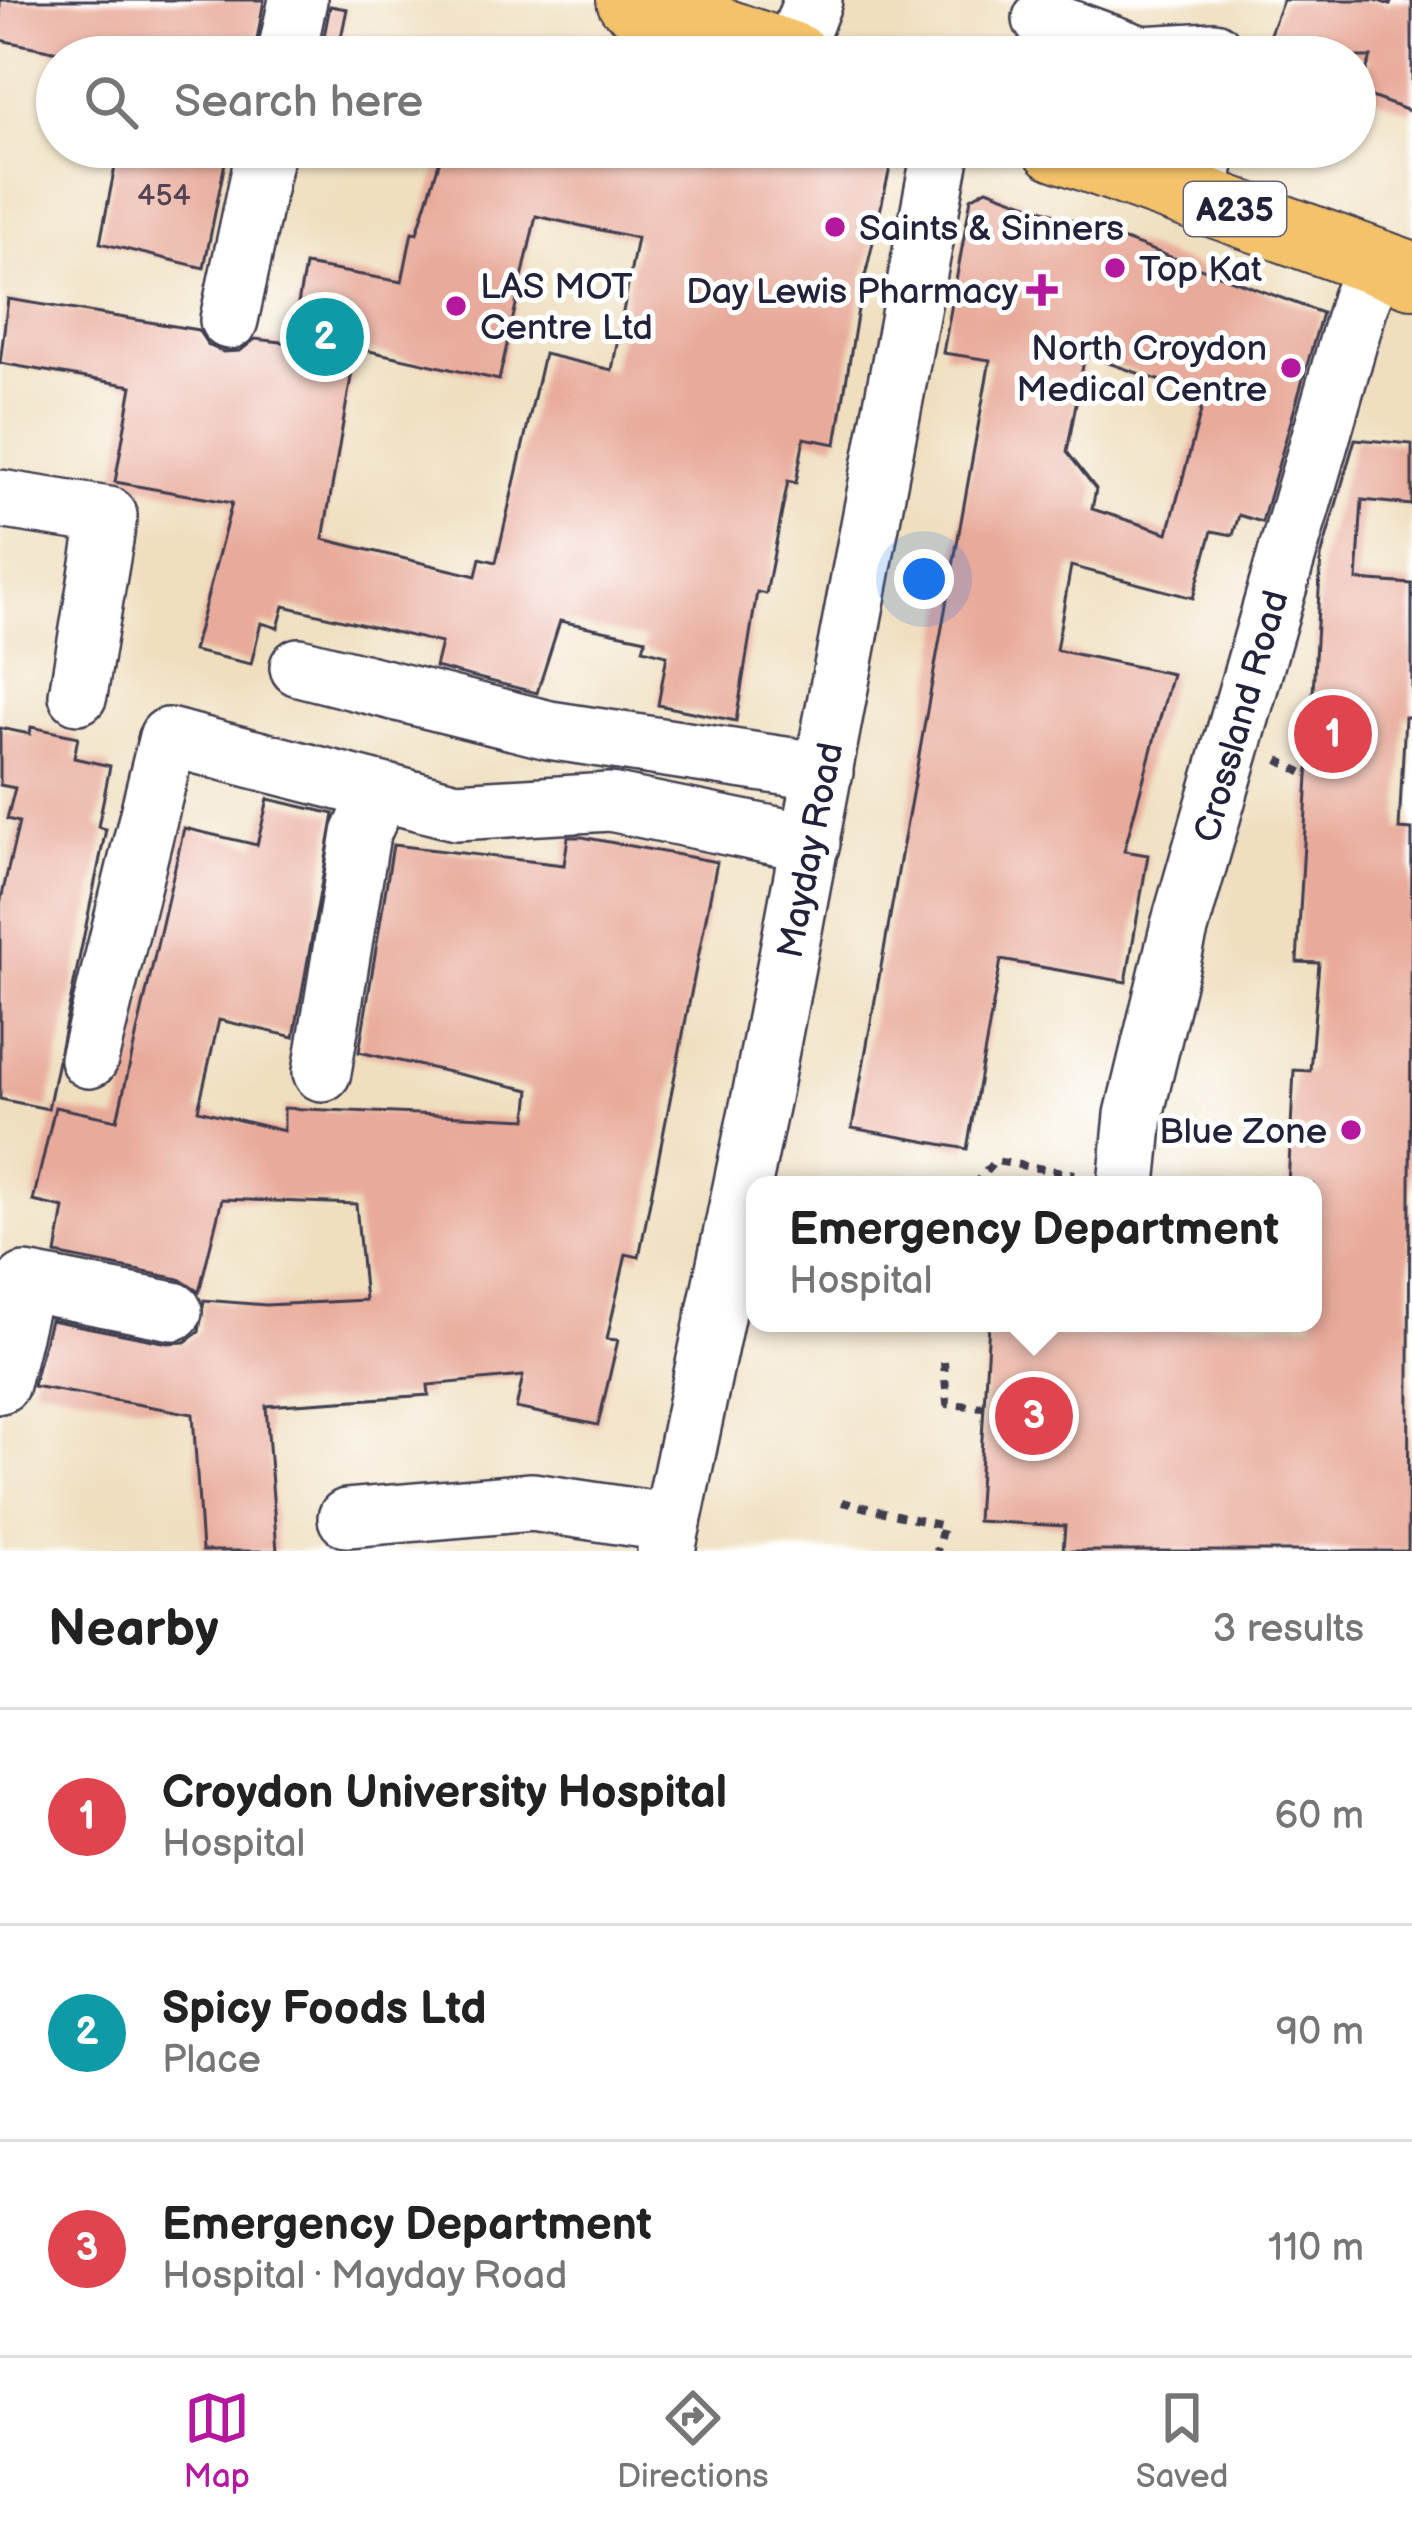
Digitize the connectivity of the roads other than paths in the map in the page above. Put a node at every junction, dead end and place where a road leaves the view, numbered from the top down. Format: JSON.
{"nodes":[{"id":1,"x":298,"y":0,"type":"edge"},
{"id":2,"x":630,"y":0,"type":"edge"},
{"id":3,"x":813,"y":0,"type":"edge"},
{"id":4,"x":698,"y":11,"type":"edge"},
{"id":5,"x":1042,"y":19,"type":"dead end"},
{"id":6,"x":290,"y":36,"type":"edge"},
{"id":7,"x":751,"y":36,"type":"edge"},
{"id":8,"x":801,"y":36,"type":"edge"},
{"id":9,"x":1089,"y":36,"type":"edge"},
{"id":10,"x":262,"y":168,"type":"edge"},
{"id":11,"x":938,"y":168,"type":"edge"},
{"id":12,"x":1204,"y":171,"type":"edge"},
{"id":13,"x":1395,"y":268,"type":"edge"},
{"id":14,"x":229,"y":320,"type":"dead end"},
{"id":15,"x":0,"y":499,"type":"edge"},
{"id":16,"x":299,"y":667,"type":"dead end"},
{"id":17,"x":78,"y":695,"type":"dead end"},
{"id":18,"x":824,"y":772,"type":"junction"},
{"id":19,"x":380,"y":792,"type":"junction"},
{"id":20,"x":811,"y":844,"type":"junction"},
{"id":21,"x":89,"y":1059,"type":"dead end"},
{"id":22,"x":322,"y":1072,"type":"dead end"},
{"id":23,"x":1127,"y":1175,"type":"edge"},
{"id":24,"x":173,"y":1311,"type":"dead end"},
{"id":25,"x":0,"y":1384,"type":"edge"},
{"id":26,"x":347,"y":1518,"type":"dead end"},
{"id":27,"x":669,"y":1537,"type":"edge"}],
"edges":[{"from":1,"to":6,"type":"street"},
{"from":2,"to":4,"type":"main road"},
{"from":3,"to":8,"type":"street"},
{"from":4,"to":7,"type":"main road"},
{"from":5,"to":9,"type":"street"},
{"from":10,"to":14,"type":"street"},
{"from":11,"to":18,"type":"street","name":"Mayday Road"},
{"from":12,"to":13,"type":"main road","number":"A235"},
{"from":13,"to":23,"type":"street","name":"Crossland Road"},
{"from":15,"to":17,"type":"street"},
{"from":16,"to":18,"type":"street"},
{"from":18,"to":20,"type":"street","name":"Mayday Road"},
{"from":19,"to":20,"type":"street"},
{"from":19,"to":21,"type":"street"},
{"from":19,"to":22,"type":"street"},
{"from":20,"to":27,"type":"street","name":"Mayday Road"},
{"from":24,"to":25,"type":"street"},
{"from":26,"to":27,"type":"street"}]}
